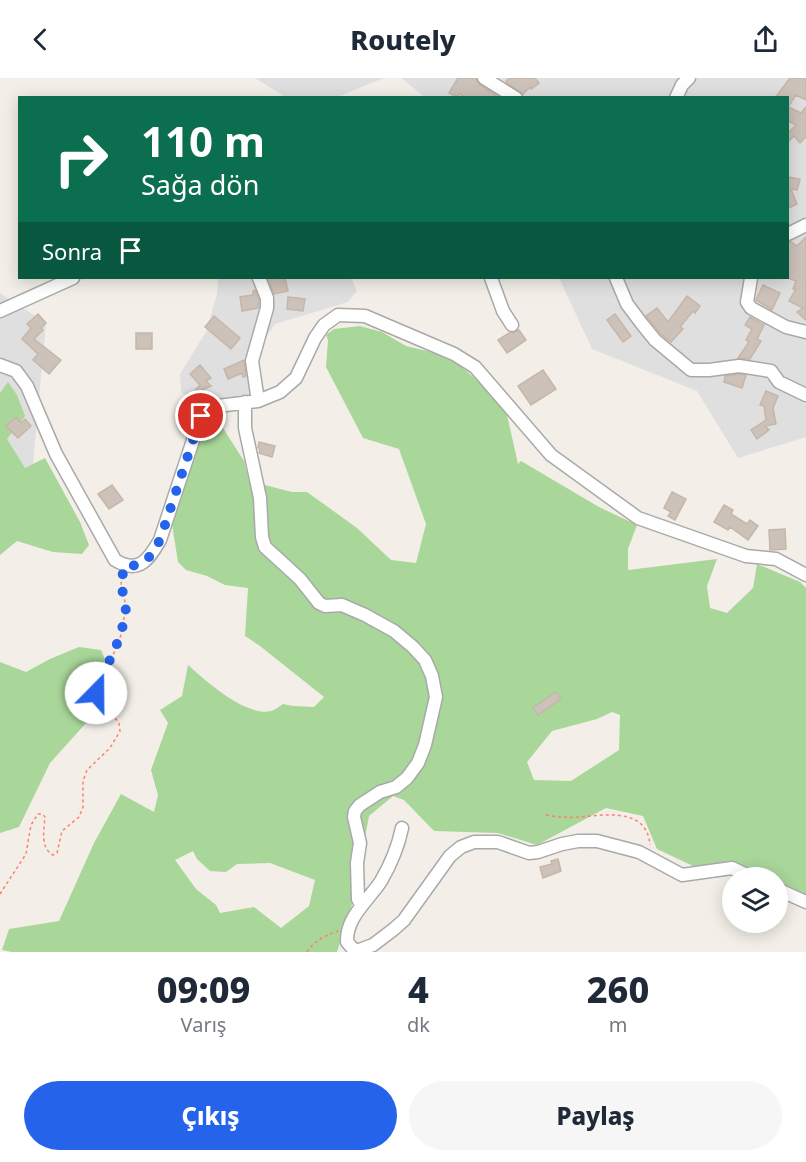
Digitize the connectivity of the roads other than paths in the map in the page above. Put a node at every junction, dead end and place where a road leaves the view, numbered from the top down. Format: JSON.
{"nodes":[{"id":1,"x":484,"y":78,"type":"edge"},
{"id":2,"x":689,"y":78,"type":"edge"},
{"id":3,"x":513,"y":96,"type":"edge"},
{"id":4,"x":677,"y":96,"type":"edge"},
{"id":5,"x":806,"y":225,"type":"edge"},
{"id":6,"x":789,"y":234,"type":"edge"},
{"id":7,"x":71,"y":279,"type":"edge"},
{"id":8,"x":259,"y":279,"type":"edge"},
{"id":9,"x":491,"y":279,"type":"edge"},
{"id":10,"x":616,"y":279,"type":"edge"},
{"id":11,"x":751,"y":279,"type":"edge"},
{"id":12,"x":0,"y":311,"type":"edge"},
{"id":13,"x":512,"y":325,"type":"dead end"},
{"id":14,"x":806,"y":332,"type":"edge"},
{"id":15,"x":0,"y":365,"type":"edge"},
{"id":16,"x":806,"y":395,"type":"edge"},
{"id":17,"x":258,"y":401,"type":"junction"},
{"id":18,"x":245,"y":402,"type":"junction"},
{"id":19,"x":806,"y":575,"type":"edge"},
{"id":20,"x":402,"y":828,"type":"dead end"},
{"id":21,"x":722,"y":869,"type":"edge"},
{"id":22,"x":788,"y":894,"type":"edge"},
{"id":23,"x":806,"y":902,"type":"edge"},
{"id":24,"x":361,"y":905,"type":"junction"},
{"id":25,"x":355,"y":951,"type":"edge"}],
"edges":[{"from":1,"to":3,"type":"street"},
{"from":2,"to":4,"type":"street"},
{"from":5,"to":6,"type":"street"},
{"from":7,"to":12,"type":"street"},
{"from":8,"to":17,"type":"street"},
{"from":9,"to":13,"type":"street"},
{"from":10,"to":16,"type":"street"},
{"from":11,"to":14,"type":"street"},
{"from":15,"to":18,"type":"street"},
{"from":17,"to":18,"type":"street"},
{"from":17,"to":19,"type":"street"},
{"from":18,"to":24,"type":"street"},
{"from":20,"to":24,"type":"street"},
{"from":21,"to":25,"type":"street"},
{"from":22,"to":23,"type":"street"},
{"from":24,"to":25,"type":"street"}]}
